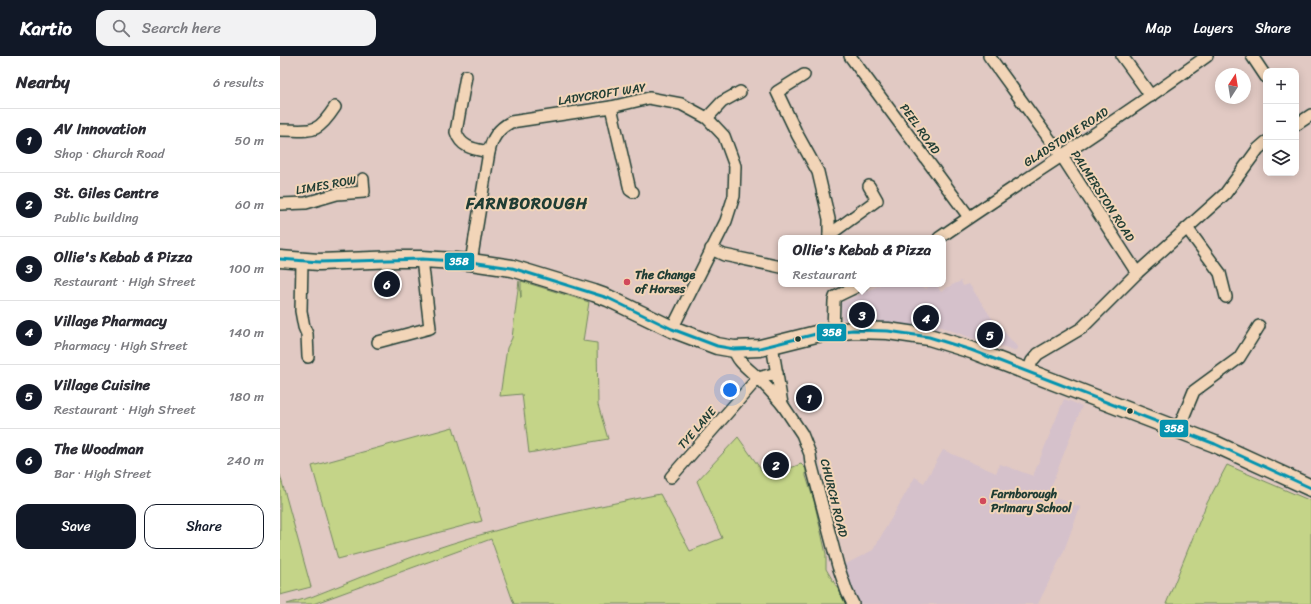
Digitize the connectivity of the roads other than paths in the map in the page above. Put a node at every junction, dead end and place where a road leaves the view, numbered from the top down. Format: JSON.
{"nodes":[{"id":1,"x":850,"y":56,"type":"edge"},
{"id":2,"x":989,"y":56,"type":"edge"},
{"id":3,"x":1122,"y":56,"type":"edge"},
{"id":4,"x":1207,"y":56,"type":"edge"},
{"id":5,"x":1252,"y":56,"type":"edge"},
{"id":6,"x":1263,"y":72,"type":"edge"},
{"id":7,"x":804,"y":75,"type":"dead end"},
{"id":8,"x":466,"y":76,"type":"dead end"},
{"id":9,"x":740,"y":92,"type":"dead end"},
{"id":10,"x":1151,"y":96,"type":"junction"},
{"id":11,"x":335,"y":107,"type":"dead end"},
{"id":12,"x":611,"y":107,"type":"junction"},
{"id":13,"x":1311,"y":115,"type":"edge"},
{"id":14,"x":707,"y":118,"type":"junction"},
{"id":15,"x":1299,"y":122,"type":"edge"},
{"id":16,"x":280,"y":130,"type":"edge"},
{"id":17,"x":1263,"y":145,"type":"edge"},
{"id":18,"x":488,"y":152,"type":"junction"},
{"id":19,"x":1061,"y":155,"type":"junction"},
{"id":20,"x":363,"y":179,"type":"dead end"},
{"id":21,"x":868,"y":186,"type":"dead end"},
{"id":22,"x":633,"y":192,"type":"dead end"},
{"id":23,"x":280,"y":204,"type":"edge"},
{"id":24,"x":969,"y":217,"type":"junction"},
{"id":25,"x":1187,"y":228,"type":"junction"},
{"id":26,"x":829,"y":235,"type":"edge"},
{"id":27,"x":832,"y":235,"type":"edge"},
{"id":28,"x":943,"y":235,"type":"edge"},
{"id":29,"x":711,"y":249,"type":"junction"},
{"id":30,"x":280,"y":259,"type":"edge"},
{"id":31,"x":422,"y":259,"type":"junction"},
{"id":32,"x":302,"y":262,"type":"junction"},
{"id":33,"x":471,"y":262,"type":"junction"},
{"id":34,"x":778,"y":266,"type":"edge"},
{"id":35,"x":1137,"y":273,"type":"junction"},
{"id":36,"x":841,"y":289,"type":"edge"},
{"id":37,"x":1226,"y":297,"type":"dead end"},
{"id":38,"x":1259,"y":326,"type":"dead end"},
{"id":39,"x":672,"y":329,"type":"junction"},
{"id":40,"x":833,"y":331,"type":"junction"},
{"id":41,"x":378,"y":342,"type":"dead end"},
{"id":42,"x":772,"y":346,"type":"junction"},
{"id":43,"x":734,"y":350,"type":"junction"},
{"id":44,"x":308,"y":357,"type":"dead end"},
{"id":45,"x":1028,"y":372,"type":"junction"},
{"id":46,"x":777,"y":373,"type":"junction"},
{"id":47,"x":758,"y":378,"type":"junction"},
{"id":48,"x":782,"y":404,"type":"junction"},
{"id":49,"x":1178,"y":430,"type":"junction"},
{"id":50,"x":671,"y":477,"type":"dead end"},
{"id":51,"x":1311,"y":488,"type":"edge"},
{"id":52,"x":853,"y":604,"type":"edge"}],
"edges":[{"from":1,"to":24,"type":"street","name":"PEEL ROAD"},
{"from":2,"to":19,"type":"street","name":"PALMERSTON ROAD"},
{"from":3,"to":10,"type":"street"},
{"from":4,"to":10,"type":"street","name":"GLADSTONE ROAD"},
{"from":5,"to":6,"type":"street"},
{"from":7,"to":26,"type":"street"},
{"from":8,"to":18,"type":"street"},
{"from":9,"to":14,"type":"street"},
{"from":10,"to":19,"type":"street","name":"GLADSTONE ROAD"},
{"from":11,"to":16,"type":"street"},
{"from":12,"to":14,"type":"street","name":"LADYCROFT WAY"},
{"from":12,"to":18,"type":"street","name":"LADYCROFT WAY"},
{"from":12,"to":22,"type":"street"},
{"from":13,"to":15,"type":"street"},
{"from":14,"to":29,"type":"street","name":"LADYCROFT WAY"},
{"from":17,"to":25,"type":"street"},
{"from":18,"to":33,"type":"street","name":"LADYCROFT WAY"},
{"from":19,"to":24,"type":"street","name":"GLADSTONE ROAD"},
{"from":19,"to":35,"type":"street","name":"PALMERSTON ROAD"},
{"from":20,"to":23,"type":"street","name":"LIMES ROW"},
{"from":21,"to":27,"type":"street"},
{"from":24,"to":28,"type":"street","name":"GLADSTONE ROAD"},
{"from":25,"to":35,"type":"street"},
{"from":25,"to":37,"type":"street"},
{"from":29,"to":34,"type":"street"},
{"from":29,"to":39,"type":"street","name":"LADYCROFT WAY"},
{"from":30,"to":32,"type":"main road"},
{"from":31,"to":32,"type":"main road"},
{"from":31,"to":33,"type":"main road"},
{"from":31,"to":41,"type":"street"},
{"from":32,"to":44,"type":"street"},
{"from":33,"to":39,"type":"main road"},
{"from":35,"to":45,"type":"street"},
{"from":36,"to":40,"type":"street"},
{"from":38,"to":49,"type":"street"},
{"from":39,"to":43,"type":"main road"},
{"from":40,"to":42,"type":"main road"},
{"from":40,"to":45,"type":"main road"},
{"from":42,"to":43,"type":"main road"},
{"from":42,"to":46,"type":"street","name":"CHURCH ROAD"},
{"from":43,"to":47,"type":"street","name":"CHURCH ROAD"},
{"from":45,"to":49,"type":"main road"},
{"from":46,"to":47,"type":"street"},
{"from":46,"to":48,"type":"street","name":"CHURCH ROAD"},
{"from":47,"to":48,"type":"street","name":"CHURCH ROAD"},
{"from":47,"to":50,"type":"street","name":"TYE LANE"},
{"from":48,"to":52,"type":"street","name":"CHURCH ROAD"},
{"from":49,"to":51,"type":"main road"}]}
